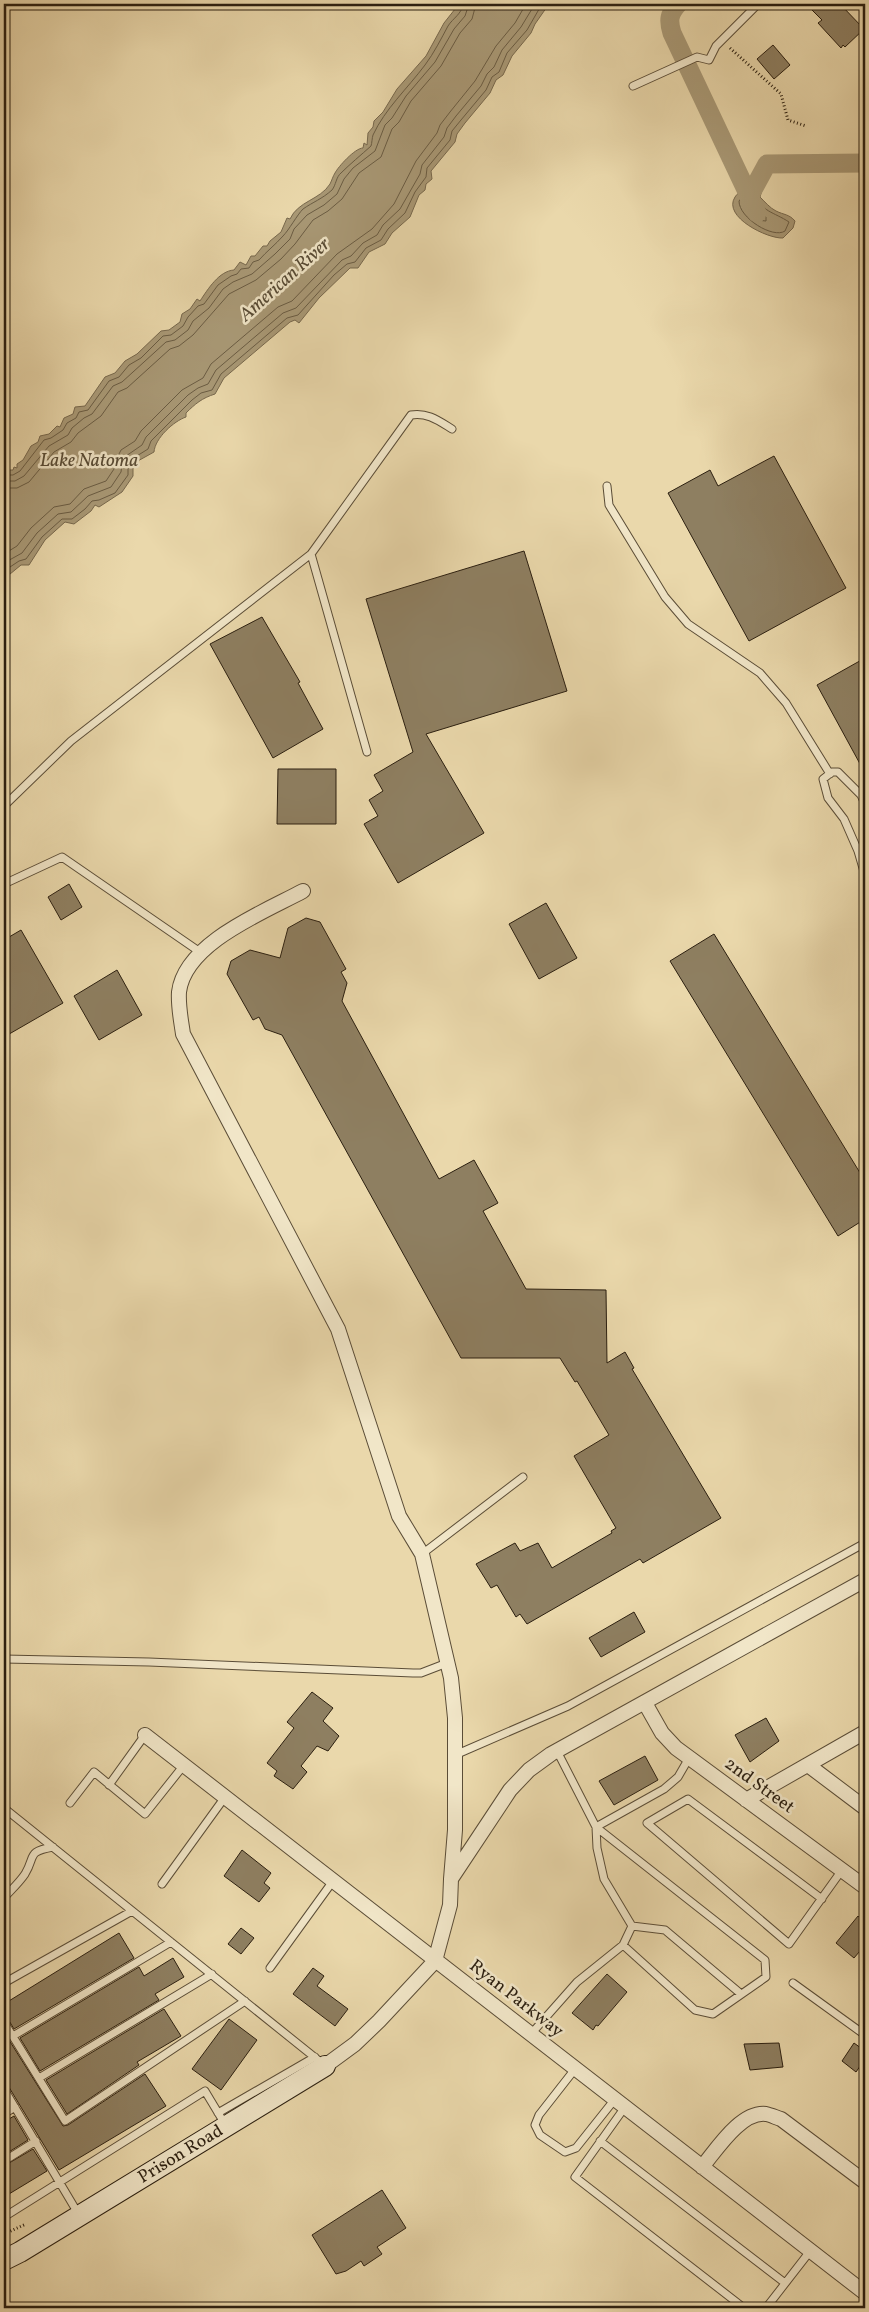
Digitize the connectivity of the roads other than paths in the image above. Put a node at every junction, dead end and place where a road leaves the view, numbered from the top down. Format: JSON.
{"nodes":[{"id":1,"x":758,"y":4,"type":"edge"},
{"id":2,"x":634,"y":86,"type":"dead end"},
{"id":3,"x":452,"y":430,"type":"dead end"},
{"id":4,"x":606,"y":486,"type":"dead end"},
{"id":5,"x":311,"y":554,"type":"junction"},
{"id":6,"x":367,"y":752,"type":"dead end"},
{"id":7,"x":830,"y":774,"type":"junction"},
{"id":8,"x":865,"y":804,"type":"edge"},
{"id":9,"x":4,"y":806,"type":"edge"},
{"id":10,"x":865,"y":875,"type":"edge"},
{"id":11,"x":4,"y":884,"type":"edge"},
{"id":12,"x":303,"y":891,"type":"dead end"},
{"id":13,"x":200,"y":952,"type":"junction"},
{"id":14,"x":523,"y":1477,"type":"dead end"},
{"id":15,"x":865,"y":1544,"type":"edge"},
{"id":16,"x":422,"y":1554,"type":"junction"},
{"id":17,"x":865,"y":1580,"type":"edge"},
{"id":18,"x":4,"y":1659,"type":"edge"},
{"id":19,"x":447,"y":1663,"type":"junction"},
{"id":20,"x":645,"y":1703,"type":"junction"},
{"id":21,"x":865,"y":1732,"type":"edge"},
{"id":22,"x":145,"y":1735,"type":"joint"},
{"id":23,"x":557,"y":1751,"type":"junction"},
{"id":24,"x":454,"y":1755,"type":"junction"},
{"id":25,"x":689,"y":1758,"type":"junction"},
{"id":26,"x":184,"y":1765,"type":"junction"},
{"id":27,"x":808,"y":1765,"type":"junction"},
{"id":28,"x":109,"y":1785,"type":"junction"},
{"id":29,"x":225,"y":1797,"type":"junction"},
{"id":30,"x":746,"y":1800,"type":"junction"},
{"id":31,"x":70,"y":1803,"type":"dead end"},
{"id":32,"x":4,"y":1808,"type":"edge"},
{"id":33,"x":865,"y":1808,"type":"edge"},
{"id":34,"x":596,"y":1828,"type":"junction"},
{"id":35,"x":53,"y":1847,"type":"junction"},
{"id":36,"x":842,"y":1870,"type":"junction"},
{"id":37,"x":451,"y":1879,"type":"junction"},
{"id":38,"x":333,"y":1881,"type":"junction"},
{"id":39,"x":162,"y":1884,"type":"dead end"},
{"id":40,"x":865,"y":1887,"type":"edge"},
{"id":41,"x":4,"y":1898,"type":"edge"},
{"id":42,"x":822,"y":1899,"type":"junction"},
{"id":43,"x":132,"y":1911,"type":"junction"},
{"id":44,"x":632,"y":1926,"type":"junction"},
{"id":45,"x":171,"y":1942,"type":"junction"},
{"id":46,"x":623,"y":1945,"type":"junction"},
{"id":47,"x":435,"y":1961,"type":"junction"},
{"id":48,"x":270,"y":1968,"type":"dead end"},
{"id":49,"x":212,"y":1974,"type":"junction"},
{"id":50,"x":4,"y":1983,"type":"edge"},
{"id":51,"x":793,"y":1983,"type":"dead end"},
{"id":52,"x":741,"y":1994,"type":"junction"},
{"id":53,"x":245,"y":2001,"type":"junction"},
{"id":54,"x":4,"y":2022,"type":"edge"},
{"id":55,"x":531,"y":2034,"type":"junction"},
{"id":56,"x":865,"y":2035,"type":"edge"},
{"id":57,"x":13,"y":2036,"type":"junction"},
{"id":58,"x":320,"y":2061,"type":"junction"},
{"id":59,"x":575,"y":2069,"type":"junction"},
{"id":60,"x":39,"y":2078,"type":"junction"},
{"id":61,"x":4,"y":2089,"type":"edge"},
{"id":62,"x":620,"y":2103,"type":"junction"},
{"id":63,"x":15,"y":2108,"type":"junction"},
{"id":64,"x":4,"y":2114,"type":"edge"},
{"id":65,"x":222,"y":2120,"type":"junction"},
{"id":66,"x":600,"y":2141,"type":"junction"},
{"id":67,"x":36,"y":2142,"type":"junction"},
{"id":68,"x":4,"y":2161,"type":"edge"},
{"id":69,"x":702,"y":2166,"type":"junction"},
{"id":70,"x":60,"y":2182,"type":"junction"},
{"id":71,"x":865,"y":2182,"type":"edge"},
{"id":72,"x":79,"y":2216,"type":"junction"},
{"id":73,"x":4,"y":2217,"type":"edge"},
{"id":74,"x":810,"y":2250,"type":"junction"},
{"id":75,"x":4,"y":2260,"type":"edge"},
{"id":76,"x":785,"y":2283,"type":"junction"},
{"id":77,"x":865,"y":2293,"type":"edge"},
{"id":78,"x":744,"y":2308,"type":"edge"},
{"id":79,"x":766,"y":2308,"type":"edge"}],
"edges":[{"from":1,"to":2,"type":"lane"},
{"from":3,"to":5,"type":"lane"},
{"from":4,"to":7,"type":"lane"},
{"from":5,"to":6,"type":"lane"},
{"from":5,"to":9,"type":"lane"},
{"from":7,"to":8,"type":"lane"},
{"from":7,"to":10,"type":"lane"},
{"from":11,"to":13,"type":"lane"},
{"from":12,"to":13,"type":"street"},
{"from":13,"to":16,"type":"street"},
{"from":14,"to":16,"type":"lane"},
{"from":15,"to":24,"type":"lane"},
{"from":16,"to":19,"type":"street"},
{"from":17,"to":20,"type":"street"},
{"from":18,"to":19,"type":"lane"},
{"from":19,"to":24,"type":"street"},
{"from":20,"to":23,"type":"street"},
{"from":20,"to":25,"type":"street","name":"2nd Street"},
{"from":21,"to":27,"type":"street"},
{"from":22,"to":26,"type":"street","name":"Ryan Parkway"},
{"from":22,"to":28,"type":"lane"},
{"from":23,"to":34,"type":"lane"},
{"from":23,"to":37,"type":"street"},
{"from":24,"to":37,"type":"street"},
{"from":25,"to":30,"type":"street","name":"2nd Street"},
{"from":25,"to":34,"type":"lane"},
{"from":26,"to":28,"type":"lane"},
{"from":26,"to":29,"type":"street","name":"Ryan Parkway"},
{"from":27,"to":30,"type":"street"},
{"from":27,"to":33,"type":"street"},
{"from":28,"to":31,"type":"lane"},
{"from":29,"to":38,"type":"street","name":"Ryan Parkway"},
{"from":29,"to":39,"type":"lane"},
{"from":30,"to":36,"type":"street","name":"2nd Street"},
{"from":32,"to":35,"type":"lane"},
{"from":34,"to":44,"type":"lane"},
{"from":34,"to":52,"type":"lane"},
{"from":35,"to":41,"type":"lane"},
{"from":35,"to":43,"type":"lane"},
{"from":36,"to":40,"type":"street","name":"2nd Street"},
{"from":36,"to":42,"type":"lane"},
{"from":37,"to":47,"type":"street"},
{"from":38,"to":47,"type":"street","name":"Ryan Parkway"},
{"from":38,"to":48,"type":"lane"},
{"from":42,"to":42,"type":"lane"},
{"from":43,"to":45,"type":"lane"},
{"from":43,"to":50,"type":"lane"},
{"from":44,"to":46,"type":"lane"},
{"from":44,"to":52,"type":"lane"},
{"from":45,"to":49,"type":"lane"},
{"from":45,"to":57,"type":"lane"},
{"from":46,"to":52,"type":"lane"},
{"from":46,"to":55,"type":"lane"},
{"from":47,"to":55,"type":"street","name":"Ryan Parkway"},
{"from":47,"to":58,"type":"street","name":"Prison Road"},
{"from":49,"to":53,"type":"lane"},
{"from":49,"to":60,"type":"lane"},
{"from":51,"to":56,"type":"lane"},
{"from":53,"to":58,"type":"lane"},
{"from":53,"to":60,"type":"lane"},
{"from":54,"to":57,"type":"lane"},
{"from":55,"to":59,"type":"street","name":"Ryan Parkway"},
{"from":57,"to":60,"type":"lane"},
{"from":58,"to":65,"type":"street","name":"Prison Road"},
{"from":59,"to":62,"type":"street","name":"Ryan Parkway"},
{"from":59,"to":62,"type":"lane"},
{"from":61,"to":63,"type":"lane"},
{"from":62,"to":66,"type":"lane"},
{"from":62,"to":69,"type":"street","name":"Ryan Parkway"},
{"from":63,"to":64,"type":"lane"},
{"from":63,"to":67,"type":"lane"},
{"from":65,"to":70,"type":"lane"},
{"from":65,"to":72,"type":"street","name":"Prison Road"},
{"from":66,"to":76,"type":"lane"},
{"from":66,"to":78,"type":"lane"},
{"from":67,"to":68,"type":"lane"},
{"from":67,"to":70,"type":"lane"},
{"from":69,"to":71,"type":"street"},
{"from":69,"to":74,"type":"street","name":"Ryan Parkway"},
{"from":70,"to":72,"type":"lane"},
{"from":70,"to":73,"type":"lane"},
{"from":72,"to":75,"type":"street","name":"Prison Road"},
{"from":74,"to":76,"type":"lane"},
{"from":74,"to":77,"type":"street","name":"Ryan Parkway"},
{"from":76,"to":79,"type":"lane"}]}
